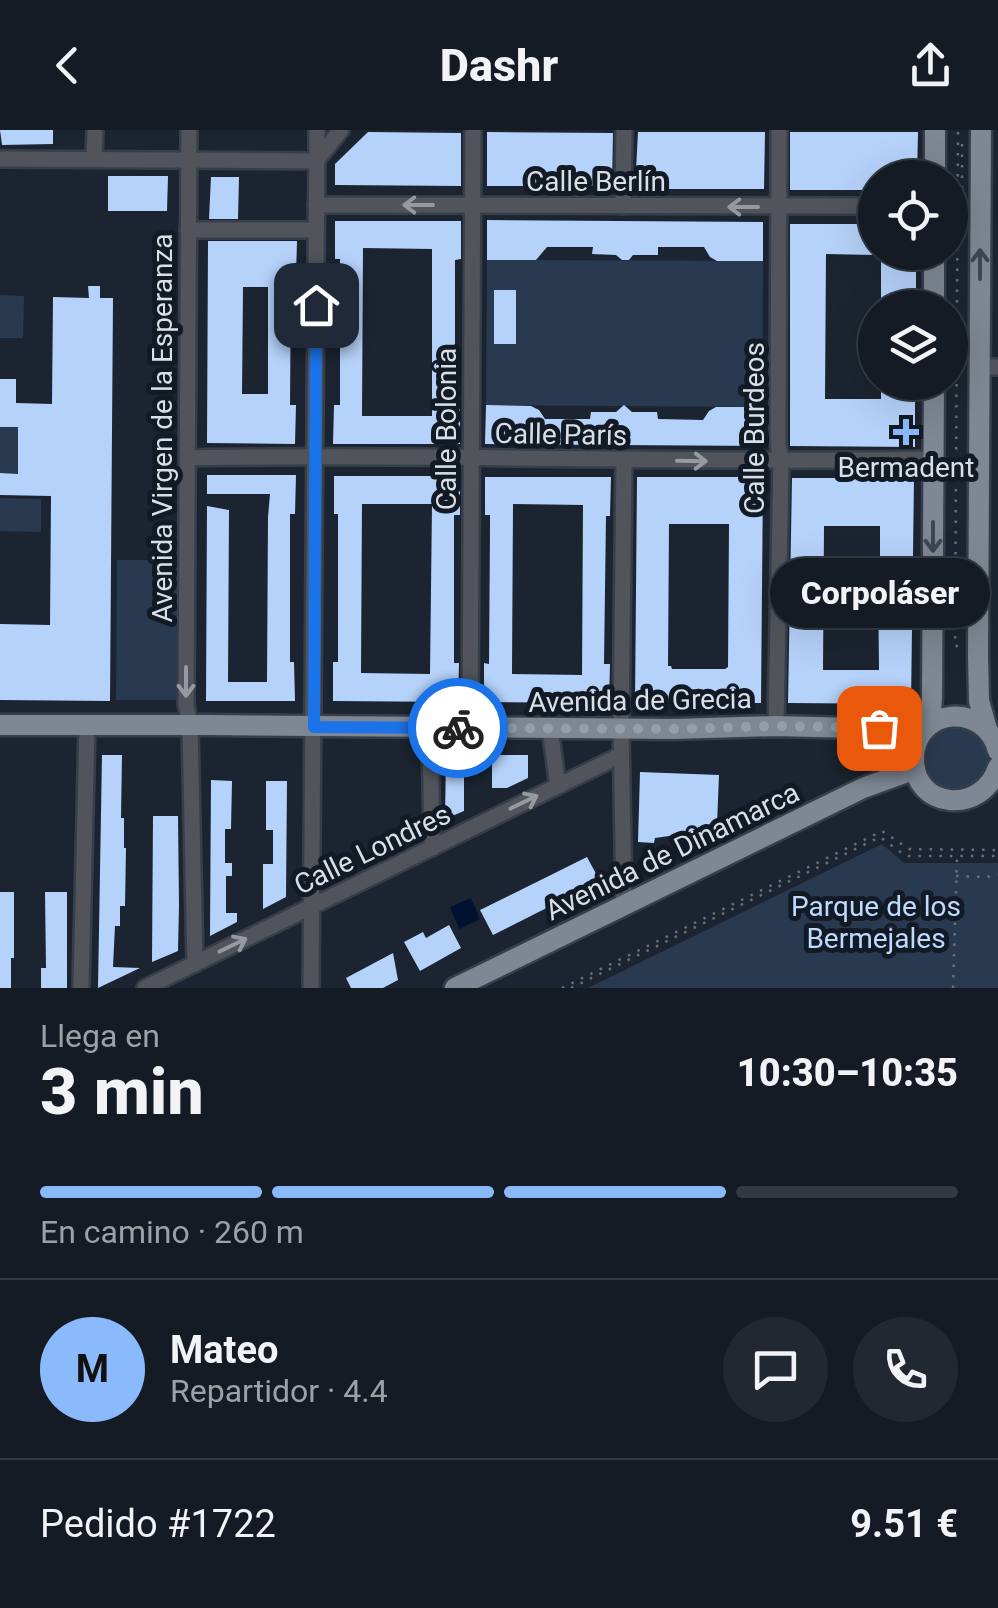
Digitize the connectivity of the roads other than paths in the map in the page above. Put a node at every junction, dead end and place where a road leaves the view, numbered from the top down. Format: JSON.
{"nodes":[{"id":1,"x":95,"y":130,"type":"edge"},
{"id":2,"x":188,"y":130,"type":"edge"},
{"id":3,"x":316,"y":130,"type":"edge"},
{"id":4,"x":342,"y":130,"type":"edge"},
{"id":5,"x":473,"y":130,"type":"edge"},
{"id":6,"x":624,"y":130,"type":"edge"},
{"id":7,"x":779,"y":130,"type":"edge"},
{"id":8,"x":935,"y":130,"type":"edge"},
{"id":9,"x":972,"y":131,"type":"edge"},
{"id":10,"x":0,"y":159,"type":"edge"},
{"id":11,"x":188,"y":159,"type":"junction"},
{"id":12,"x":94,"y":160,"type":"junction"},
{"id":13,"x":316,"y":160,"type":"junction"},
{"id":14,"x":935,"y":160,"type":"edge"},
{"id":15,"x":316,"y":205,"type":"junction"},
{"id":16,"x":472,"y":206,"type":"junction"},
{"id":17,"x":624,"y":206,"type":"junction"},
{"id":18,"x":858,"y":206,"type":"edge"},
{"id":19,"x":778,"y":207,"type":"junction"},
{"id":20,"x":188,"y":230,"type":"junction"},
{"id":21,"x":316,"y":230,"type":"junction"},
{"id":22,"x":989,"y":367,"type":"edge"},
{"id":23,"x":934,"y":400,"type":"edge"},
{"id":24,"x":315,"y":456,"type":"junction"},
{"id":25,"x":471,"y":457,"type":"junction"},
{"id":26,"x":188,"y":458,"type":"junction"},
{"id":27,"x":933,"y":459,"type":"junction"},
{"id":28,"x":624,"y":460,"type":"junction"},
{"id":29,"x":781,"y":462,"type":"junction"},
{"id":30,"x":0,"y":725,"type":"edge"},
{"id":31,"x":86,"y":726,"type":"junction"},
{"id":32,"x":190,"y":726,"type":"junction"},
{"id":33,"x":776,"y":726,"type":"junction"},
{"id":34,"x":314,"y":727,"type":"junction"},
{"id":35,"x":430,"y":728,"type":"junction"},
{"id":36,"x":470,"y":728,"type":"junction"},
{"id":37,"x":550,"y":728,"type":"junction"},
{"id":38,"x":622,"y":729,"type":"junction"},
{"id":39,"x":924,"y":732,"type":"junction"},
{"id":40,"x":995,"y":741,"type":"edge"},
{"id":41,"x":622,"y":755,"type":"junction"},
{"id":42,"x":998,"y":768,"type":"edge"},
{"id":43,"x":915,"y":769,"type":"junction"},
{"id":44,"x":558,"y":786,"type":"junction"},
{"id":45,"x":998,"y":795,"type":"edge"},
{"id":46,"x":974,"y":797,"type":"junction"},
{"id":47,"x":432,"y":848,"type":"junction"},
{"id":48,"x":313,"y":906,"type":"junction"},
{"id":49,"x":624,"y":906,"type":"junction"},
{"id":50,"x":194,"y":964,"type":"junction"},
{"id":51,"x":312,"y":968,"type":"junction"},
{"id":52,"x":81,"y":988,"type":"edge"},
{"id":53,"x":145,"y":988,"type":"edge"},
{"id":54,"x":310,"y":988,"type":"edge"},
{"id":55,"x":323,"y":988,"type":"edge"},
{"id":56,"x":455,"y":988,"type":"edge"}],
"edges":[{"from":1,"to":12,"type":"street"},
{"from":2,"to":11,"type":"street","name":"Avenida Virgen de la Esperanza"},
{"from":3,"to":13,"type":"street"},
{"from":4,"to":13,"type":"street"},
{"from":5,"to":16,"type":"street","name":"Calle Bolonia"},
{"from":6,"to":17,"type":"street"},
{"from":7,"to":19,"type":"street","name":"Calle Burdeos"},
{"from":8,"to":14,"type":"main road"},
{"from":22,"to":9,"type":"main road","one_way":true},
{"from":10,"to":12,"type":"street"},
{"from":11,"to":12,"type":"street"},
{"from":11,"to":13,"type":"street"},
{"from":11,"to":20,"type":"street","name":"Avenida Virgen de la Esperanza"},
{"from":13,"to":15,"type":"street"},
{"from":16,"to":15,"type":"street","name":"Calle Berlín","one_way":true},
{"from":15,"to":21,"type":"street"},
{"from":16,"to":17,"type":"street","name":"Calle Berlín"},
{"from":16,"to":25,"type":"street","name":"Calle Bolonia"},
{"from":19,"to":17,"type":"street","name":"Calle Berlín","one_way":true},
{"from":18,"to":19,"type":"street","name":"Calle Berlín"},
{"from":19,"to":29,"type":"street","name":"Calle Burdeos"},
{"from":20,"to":21,"type":"street"},
{"from":20,"to":26,"type":"street","name":"Avenida Virgen de la Esperanza"},
{"from":21,"to":24,"type":"street"},
{"from":22,"to":40,"type":"main road"},
{"from":23,"to":27,"type":"main road"},
{"from":24,"to":25,"type":"street","name":"Calle París"},
{"from":24,"to":26,"type":"street","name":"Calle París"},
{"from":24,"to":34,"type":"street"},
{"from":25,"to":28,"type":"street","name":"Calle París"},
{"from":25,"to":36,"type":"street","name":"Calle Bolonia"},
{"from":26,"to":32,"type":"street","name":"Avenida Virgen de la Esperanza","one_way":true},
{"from":27,"to":29,"type":"street","name":"Calle París"},
{"from":27,"to":39,"type":"main road","one_way":true},
{"from":28,"to":29,"type":"street","name":"Calle París","one_way":true},
{"from":28,"to":38,"type":"street"},
{"from":29,"to":33,"type":"street","name":"Calle Burdeos"},
{"from":30,"to":31,"type":"main road","name":"Avenida de Grecia"},
{"from":31,"to":32,"type":"main road","name":"Avenida de Grecia"},
{"from":31,"to":52,"type":"street"},
{"from":32,"to":34,"type":"main road","name":"Avenida de Grecia"},
{"from":32,"to":50,"type":"street","name":"Avenida Virgen de la Esperanza"},
{"from":33,"to":38,"type":"main road","name":"Avenida de Grecia"},
{"from":33,"to":39,"type":"main road","name":"Avenida de Grecia"},
{"from":34,"to":35,"type":"main road","name":"Avenida de Grecia"},
{"from":34,"to":48,"type":"street"},
{"from":35,"to":36,"type":"main road","name":"Avenida de Grecia"},
{"from":35,"to":47,"type":"street"},
{"from":36,"to":37,"type":"main road","name":"Avenida de Grecia"},
{"from":37,"to":38,"type":"main road","name":"Avenida de Grecia"},
{"from":37,"to":44,"type":"street"},
{"from":38,"to":41,"type":"street"},
{"from":39,"to":40,"type":"main road","name":"Avenida de Grecia"},
{"from":39,"to":43,"type":"main road"},
{"from":41,"to":44,"type":"street","name":"Calle Londres"},
{"from":41,"to":49,"type":"street"},
{"from":42,"to":46,"type":"main road"},
{"from":43,"to":46,"type":"main road"},
{"from":43,"to":49,"type":"main road","name":"Avenida de Dinamarca"},
{"from":47,"to":44,"type":"street","name":"Calle Londres","one_way":true},
{"from":45,"to":46,"type":"main road"},
{"from":47,"to":48,"type":"street","name":"Calle Londres"},
{"from":50,"to":48,"type":"street","name":"Calle Londres","one_way":true},
{"from":48,"to":51,"type":"street"},
{"from":49,"to":56,"type":"main road","name":"Avenida de Dinamarca"},
{"from":50,"to":53,"type":"street","name":"Calle Londres"},
{"from":51,"to":54,"type":"street"},
{"from":51,"to":55,"type":"street"}]}
